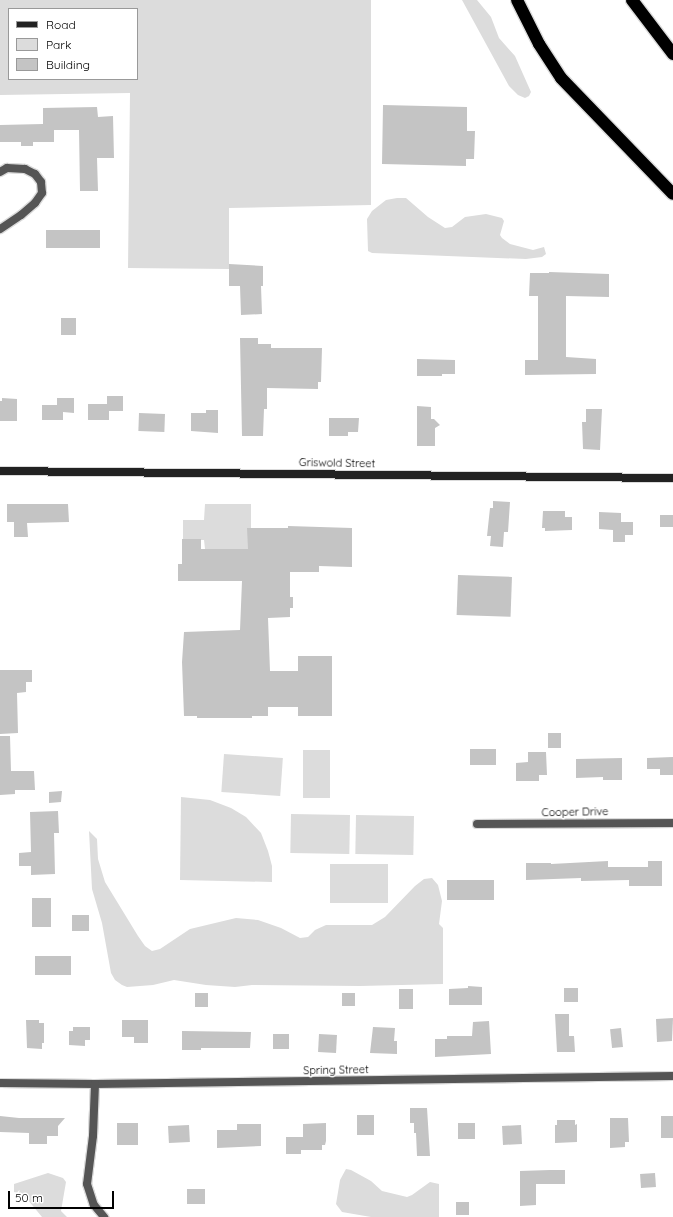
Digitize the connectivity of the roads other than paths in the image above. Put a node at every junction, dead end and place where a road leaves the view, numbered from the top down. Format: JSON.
{"nodes":[{"id":1,"x":517,"y":0,"type":"edge"},
{"id":2,"x":632,"y":0,"type":"edge"},
{"id":3,"x":673,"y":54,"type":"edge"},
{"id":4,"x":0,"y":172,"type":"edge"},
{"id":5,"x":673,"y":194,"type":"edge"},
{"id":6,"x":0,"y":229,"type":"edge"},
{"id":7,"x":0,"y":471,"type":"edge"},
{"id":8,"x":673,"y":478,"type":"edge"},
{"id":9,"x":673,"y":823,"type":"edge"},
{"id":10,"x":477,"y":824,"type":"dead end"},
{"id":11,"x":673,"y":1076,"type":"edge"},
{"id":12,"x":0,"y":1083,"type":"edge"},
{"id":13,"x":96,"y":1084,"type":"junction"},
{"id":14,"x":104,"y":1217,"type":"edge"}],
"edges":[{"from":1,"to":5,"type":"highway"},
{"from":2,"to":3,"type":"highway"},
{"from":4,"to":6,"type":"street"},
{"from":7,"to":8,"type":"main road","name":"Griswold Street"},
{"from":9,"to":10,"type":"street","name":"Cooper Drive"},
{"from":11,"to":13,"type":"street","name":"Spring Street"},
{"from":12,"to":13,"type":"street","name":"Spring Street"},
{"from":13,"to":14,"type":"street"}]}
